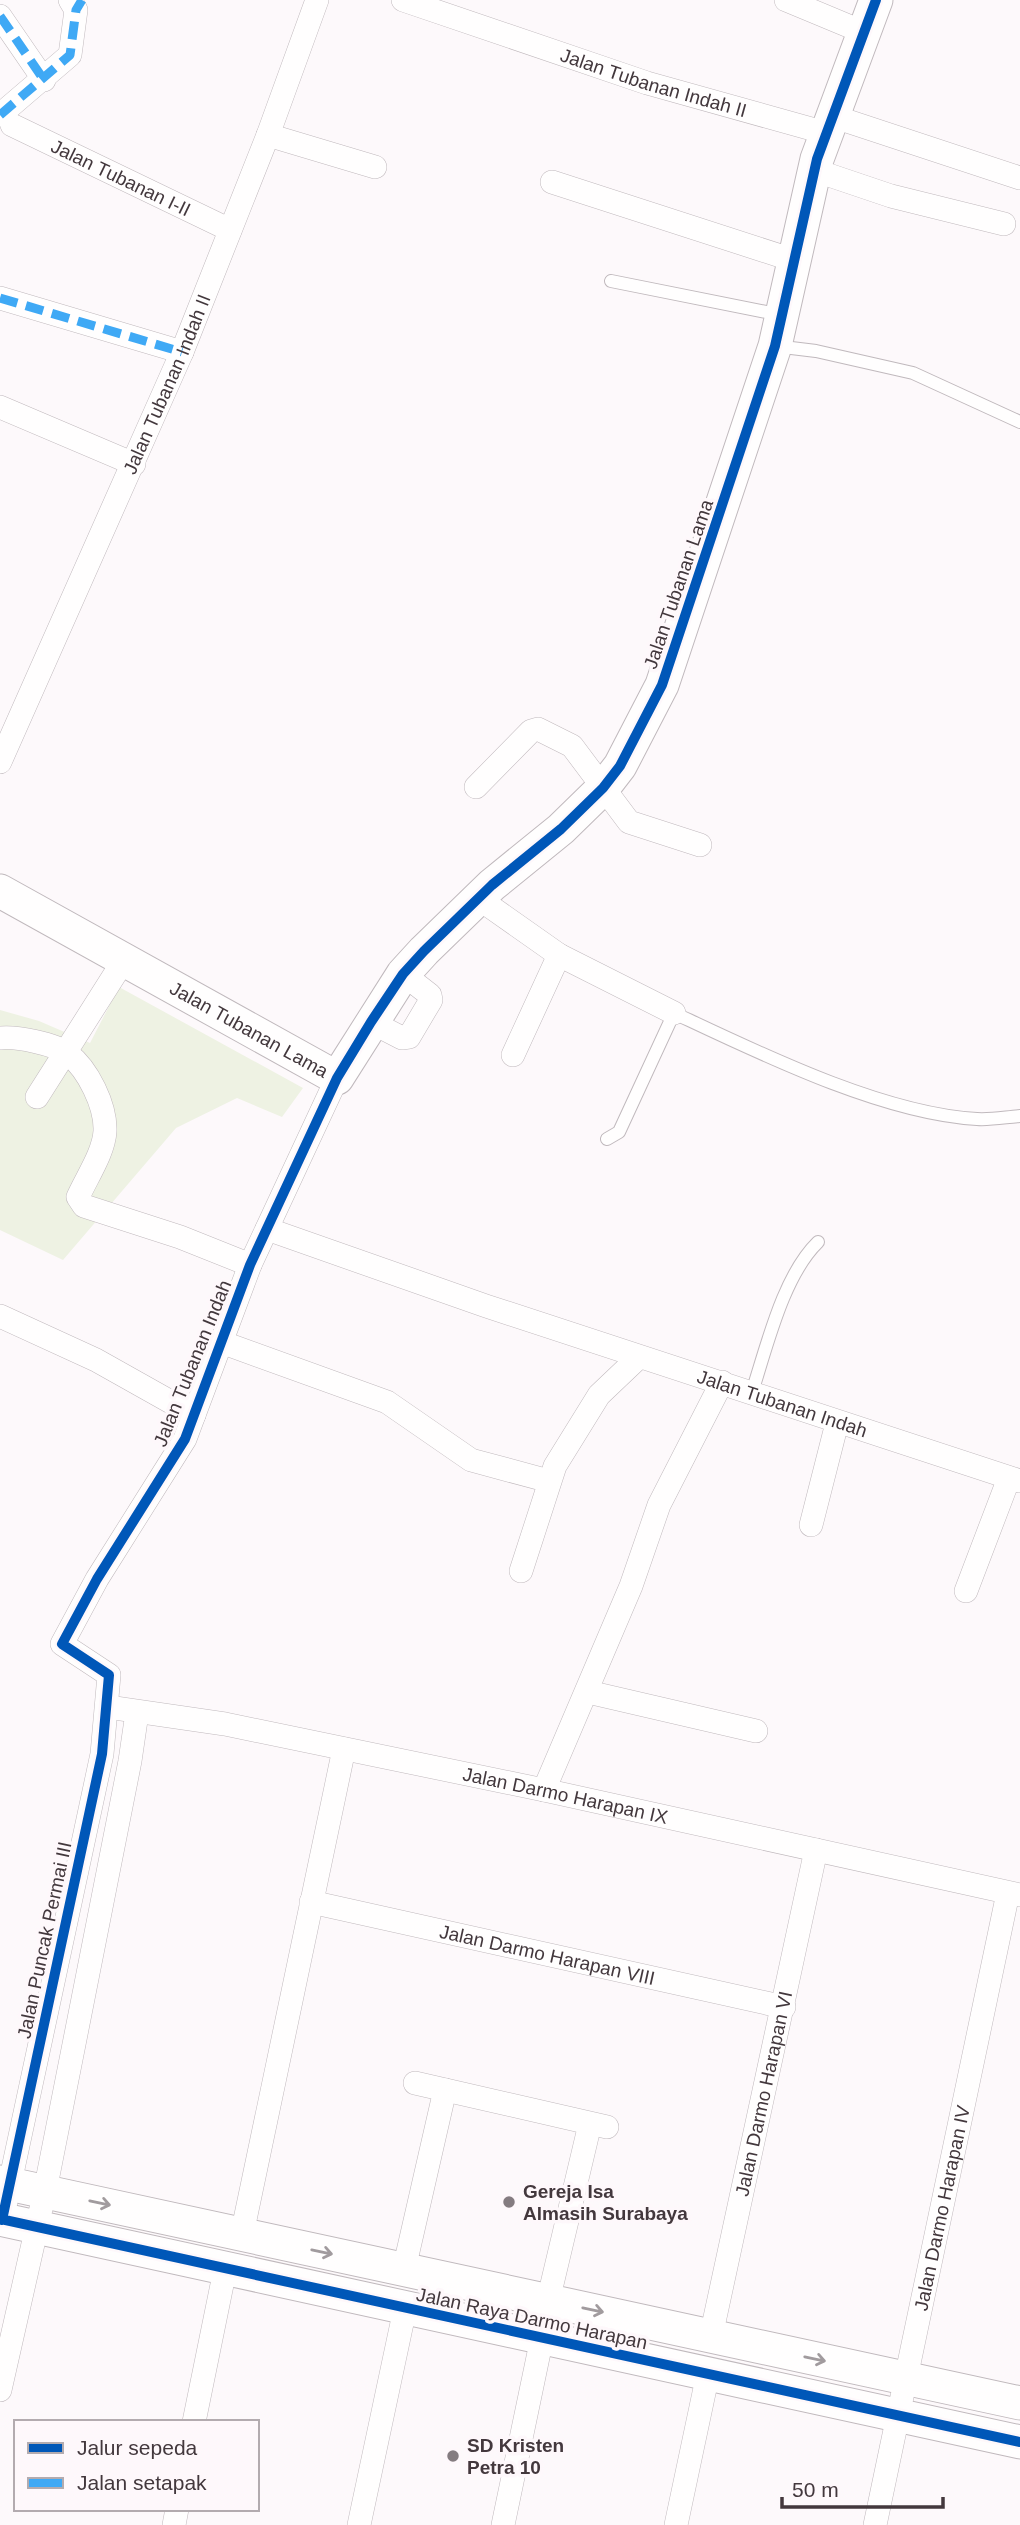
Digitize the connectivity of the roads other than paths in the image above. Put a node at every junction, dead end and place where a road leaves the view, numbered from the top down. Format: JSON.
{"nodes":[{"id":1,"x":317,"y":0,"type":"edge"},
{"id":2,"x":403,"y":0,"type":"edge"},
{"id":3,"x":786,"y":0,"type":"edge"},
{"id":4,"x":876,"y":0,"type":"edge"},
{"id":5,"x":76,"y":3,"type":"edge"},
{"id":6,"x":0,"y":16,"type":"edge"},
{"id":7,"x":863,"y":32,"type":"junction"},
{"id":8,"x":44,"y":80,"type":"junction"},
{"id":9,"x":6,"y":120,"type":"edge"},
{"id":10,"x":829,"y":125,"type":"junction"},
{"id":11,"x":268,"y":135,"type":"junction"},
{"id":12,"x":375,"y":167,"type":"dead end"},
{"id":13,"x":814,"y":170,"type":"junction"},
{"id":14,"x":1020,"y":178,"type":"edge"},
{"id":15,"x":552,"y":182,"type":"dead end"},
{"id":16,"x":1004,"y":224,"type":"dead end"},
{"id":17,"x":230,"y":230,"type":"junction"},
{"id":18,"x":793,"y":260,"type":"junction"},
{"id":19,"x":611,"y":281,"type":"dead end"},
{"id":20,"x":0,"y":298,"type":"edge"},
{"id":21,"x":778,"y":330,"type":"junction"},
{"id":22,"x":182,"y":352,"type":"junction"},
{"id":23,"x":0,"y":407,"type":"edge"},
{"id":24,"x":1020,"y":422,"type":"edge"},
{"id":25,"x":134,"y":464,"type":"junction"},
{"id":26,"x":0,"y":762,"type":"edge"},
{"id":27,"x":476,"y":788,"type":"dead end"},
{"id":28,"x":603,"y":788,"type":"junction"},
{"id":29,"x":700,"y":845,"type":"dead end"},
{"id":30,"x":0,"y":891,"type":"edge"},
{"id":31,"x":478,"y":898,"type":"junction"},
{"id":32,"x":559,"y":955,"type":"junction"},
{"id":33,"x":124,"y":960,"type":"junction"},
{"id":34,"x":674,"y":1013,"type":"junction"},
{"id":35,"x":0,"y":1038,"type":"edge"},
{"id":36,"x":67,"y":1053,"type":"junction"},
{"id":37,"x":513,"y":1055,"type":"dead end"},
{"id":38,"x":337,"y":1078,"type":"junction"},
{"id":39,"x":37,"y":1097,"type":"dead end"},
{"id":40,"x":1020,"y":1116,"type":"edge"},
{"id":41,"x":607,"y":1139,"type":"dead end"},
{"id":42,"x":267,"y":1229,"type":"junction"},
{"id":43,"x":818,"y":1242,"type":"dead end"},
{"id":44,"x":250,"y":1265,"type":"junction"},
{"id":45,"x":0,"y":1316,"type":"edge"},
{"id":46,"x":221,"y":1342,"type":"junction"},
{"id":47,"x":639,"y":1357,"type":"junction"},
{"id":48,"x":722,"y":1382,"type":"junction"},
{"id":49,"x":752,"y":1392,"type":"junction"},
{"id":50,"x":194,"y":1415,"type":"junction"},
{"id":51,"x":837,"y":1423,"type":"junction"},
{"id":52,"x":1015,"y":1479,"type":"edge"},
{"id":53,"x":549,"y":1481,"type":"junction"},
{"id":54,"x":811,"y":1525,"type":"dead end"},
{"id":55,"x":521,"y":1571,"type":"dead end"},
{"id":56,"x":966,"y":1591,"type":"dead end"},
{"id":57,"x":588,"y":1692,"type":"junction"},
{"id":58,"x":108,"y":1707,"type":"junction"},
{"id":59,"x":137,"y":1713,"type":"junction"},
{"id":60,"x":756,"y":1731,"type":"dead end"},
{"id":61,"x":344,"y":1749,"type":"junction"},
{"id":62,"x":544,"y":1790,"type":"junction"},
{"id":63,"x":817,"y":1850,"type":"junction"},
{"id":64,"x":1014,"y":1894,"type":"edge"},
{"id":65,"x":311,"y":1902,"type":"junction"},
{"id":66,"x":784,"y":2007,"type":"junction"},
{"id":67,"x":415,"y":2083,"type":"dead end"},
{"id":68,"x":445,"y":2090,"type":"junction"},
{"id":69,"x":5,"y":2183,"type":"edge"},
{"id":70,"x":45,"y":2191,"type":"junction"},
{"id":71,"x":1,"y":2220,"type":"edge"},
{"id":72,"x":242,"y":2234,"type":"junction"},
{"id":73,"x":35,"y":2237,"type":"junction"},
{"id":74,"x":404,"y":2269,"type":"junction"},
{"id":75,"x":225,"y":2270,"type":"junction"},
{"id":76,"x":548,"y":2301,"type":"junction"},
{"id":77,"x":405,"y":2309,"type":"junction"},
{"id":78,"x":711,"y":2336,"type":"junction"},
{"id":79,"x":542,"y":2338,"type":"junction"},
{"id":80,"x":708,"y":2374,"type":"junction"},
{"id":81,"x":905,"y":2378,"type":"junction"},
{"id":82,"x":0,"y":2390,"type":"edge"},
{"id":83,"x":1020,"y":2403,"type":"edge"},
{"id":84,"x":899,"y":2415,"type":"junction"},
{"id":85,"x":194,"y":2420,"type":"edge"},
{"id":86,"x":1020,"y":2442,"type":"edge"},
{"id":87,"x":359,"y":2525,"type":"edge"},
{"id":88,"x":503,"y":2525,"type":"edge"},
{"id":89,"x":676,"y":2525,"type":"edge"},
{"id":90,"x":875,"y":2525,"type":"edge"}],
"edges":[{"from":1,"to":11,"type":"street","name":"Jalan Tubanan Indah II"},
{"from":2,"to":10,"type":"street","name":"Jalan Tubanan Indah II"},
{"from":3,"to":7,"type":"street"},
{"from":4,"to":7,"type":"street","name":"Jalan Tubanan Lama"},
{"from":5,"to":8,"type":"street"},
{"from":6,"to":8,"type":"street"},
{"from":7,"to":10,"type":"street","name":"Jalan Tubanan Lama"},
{"from":8,"to":9,"type":"street"},
{"from":9,"to":17,"type":"street","name":"Jalan Tubanan I-II"},
{"from":10,"to":13,"type":"street","name":"Jalan Tubanan Lama"},
{"from":10,"to":14,"type":"street","name":"Jalan Tubanan Indah II"},
{"from":11,"to":12,"type":"street"},
{"from":11,"to":17,"type":"street","name":"Jalan Tubanan Indah II"},
{"from":13,"to":16,"type":"street"},
{"from":13,"to":18,"type":"street","name":"Jalan Tubanan Lama"},
{"from":15,"to":18,"type":"street"},
{"from":17,"to":22,"type":"street","name":"Jalan Tubanan Indah II"},
{"from":18,"to":21,"type":"street","name":"Jalan Tubanan Lama"},
{"from":19,"to":21,"type":"lane"},
{"from":20,"to":22,"type":"street"},
{"from":21,"to":24,"type":"lane"},
{"from":21,"to":28,"type":"street","name":"Jalan Tubanan Lama"},
{"from":22,"to":25,"type":"street","name":"Jalan Tubanan Indah II"},
{"from":23,"to":25,"type":"street"},
{"from":25,"to":26,"type":"street","name":"Jalan Tubanan Indah II"},
{"from":27,"to":28,"type":"street"},
{"from":28,"to":29,"type":"street"},
{"from":28,"to":31,"type":"street","name":"Jalan Tubanan Lama"},
{"from":30,"to":33,"type":"street","name":"Jalan Tubanan Lama"},
{"from":31,"to":32,"type":"street"},
{"from":31,"to":38,"type":"street","name":"Jalan Tubanan Lama"},
{"from":32,"to":34,"type":"street"},
{"from":32,"to":37,"type":"street"},
{"from":33,"to":36,"type":"street"},
{"from":33,"to":38,"type":"street","name":"Jalan Tubanan Lama"},
{"from":34,"to":40,"type":"lane"},
{"from":34,"to":41,"type":"lane"},
{"from":35,"to":36,"type":"street"},
{"from":36,"to":39,"type":"street"},
{"from":36,"to":44,"type":"street"},
{"from":38,"to":42,"type":"street","name":"Jalan Tubanan Indah"},
{"from":42,"to":44,"type":"street","name":"Jalan Tubanan Indah"},
{"from":42,"to":47,"type":"street","name":"Jalan Tubanan Indah"},
{"from":43,"to":49,"type":"lane"},
{"from":44,"to":46,"type":"street","name":"Jalan Tubanan Indah"},
{"from":45,"to":50,"type":"street"},
{"from":46,"to":50,"type":"street","name":"Jalan Tubanan Indah"},
{"from":46,"to":53,"type":"street"},
{"from":47,"to":48,"type":"street","name":"Jalan Tubanan Indah"},
{"from":47,"to":53,"type":"street"},
{"from":48,"to":49,"type":"street","name":"Jalan Tubanan Indah"},
{"from":48,"to":57,"type":"street"},
{"from":49,"to":51,"type":"street","name":"Jalan Tubanan Indah"},
{"from":50,"to":58,"type":"street","name":"Jalan Tubanan Indah"},
{"from":51,"to":52,"type":"street","name":"Jalan Tubanan Indah"},
{"from":51,"to":54,"type":"street"},
{"from":52,"to":56,"type":"street"},
{"from":53,"to":55,"type":"street"},
{"from":57,"to":60,"type":"street"},
{"from":57,"to":62,"type":"street"},
{"from":58,"to":59,"type":"street","name":"Jalan Darmo Harapan IX"},
{"from":58,"to":69,"type":"street","name":"Jalan Puncak Permai III"},
{"from":59,"to":61,"type":"street","name":"Jalan Darmo Harapan IX"},
{"from":59,"to":70,"type":"street"},
{"from":61,"to":62,"type":"street","name":"Jalan Darmo Harapan IX"},
{"from":61,"to":65,"type":"street"},
{"from":62,"to":63,"type":"street","name":"Jalan Darmo Harapan IX"},
{"from":63,"to":64,"type":"street","name":"Jalan Darmo Harapan IX"},
{"from":63,"to":66,"type":"street","name":"Jalan Darmo Harapan VI"},
{"from":64,"to":81,"type":"street","name":"Jalan Darmo Harapan IV"},
{"from":65,"to":66,"type":"street","name":"Jalan Darmo Harapan VIII"},
{"from":65,"to":72,"type":"street"},
{"from":66,"to":78,"type":"street","name":"Jalan Darmo Harapan VI"},
{"from":67,"to":68,"type":"street"},
{"from":68,"to":74,"type":"street"},
{"from":68,"to":76,"type":"street"},
{"from":69,"to":70,"type":"street","name":"Jalan Raya Darmo Harapan"},
{"from":69,"to":71,"type":"street","name":"Jalan Puncak Permai III"},
{"from":70,"to":72,"type":"street","name":"Jalan Raya Darmo Harapan","one_way":true},
{"from":70,"to":73,"type":"street"},
{"from":71,"to":73,"type":"street","name":"Jalan Raya Darmo Harapan"},
{"from":72,"to":74,"type":"street","name":"Jalan Raya Darmo Harapan","one_way":true},
{"from":73,"to":75,"type":"street","name":"Jalan Raya Darmo Harapan"},
{"from":73,"to":82,"type":"street"},
{"from":74,"to":76,"type":"street","name":"Jalan Raya Darmo Harapan"},
{"from":75,"to":77,"type":"street","name":"Jalan Raya Darmo Harapan"},
{"from":75,"to":85,"type":"street"},
{"from":76,"to":78,"type":"street","name":"Jalan Raya Darmo Harapan","one_way":true},
{"from":77,"to":79,"type":"street","name":"Jalan Raya Darmo Harapan"},
{"from":77,"to":87,"type":"street"},
{"from":78,"to":81,"type":"street","name":"Jalan Raya Darmo Harapan","one_way":true},
{"from":79,"to":80,"type":"street","name":"Jalan Raya Darmo Harapan"},
{"from":79,"to":88,"type":"street"},
{"from":80,"to":84,"type":"street","name":"Jalan Raya Darmo Harapan"},
{"from":80,"to":89,"type":"street"},
{"from":81,"to":83,"type":"street","name":"Jalan Raya Darmo Harapan"},
{"from":81,"to":84,"type":"street","name":"Jalan Darmo Harapan IV"},
{"from":84,"to":86,"type":"street","name":"Jalan Raya Darmo Harapan"},
{"from":84,"to":90,"type":"street","name":"Jalan Darmo Harapan IV"}]}
